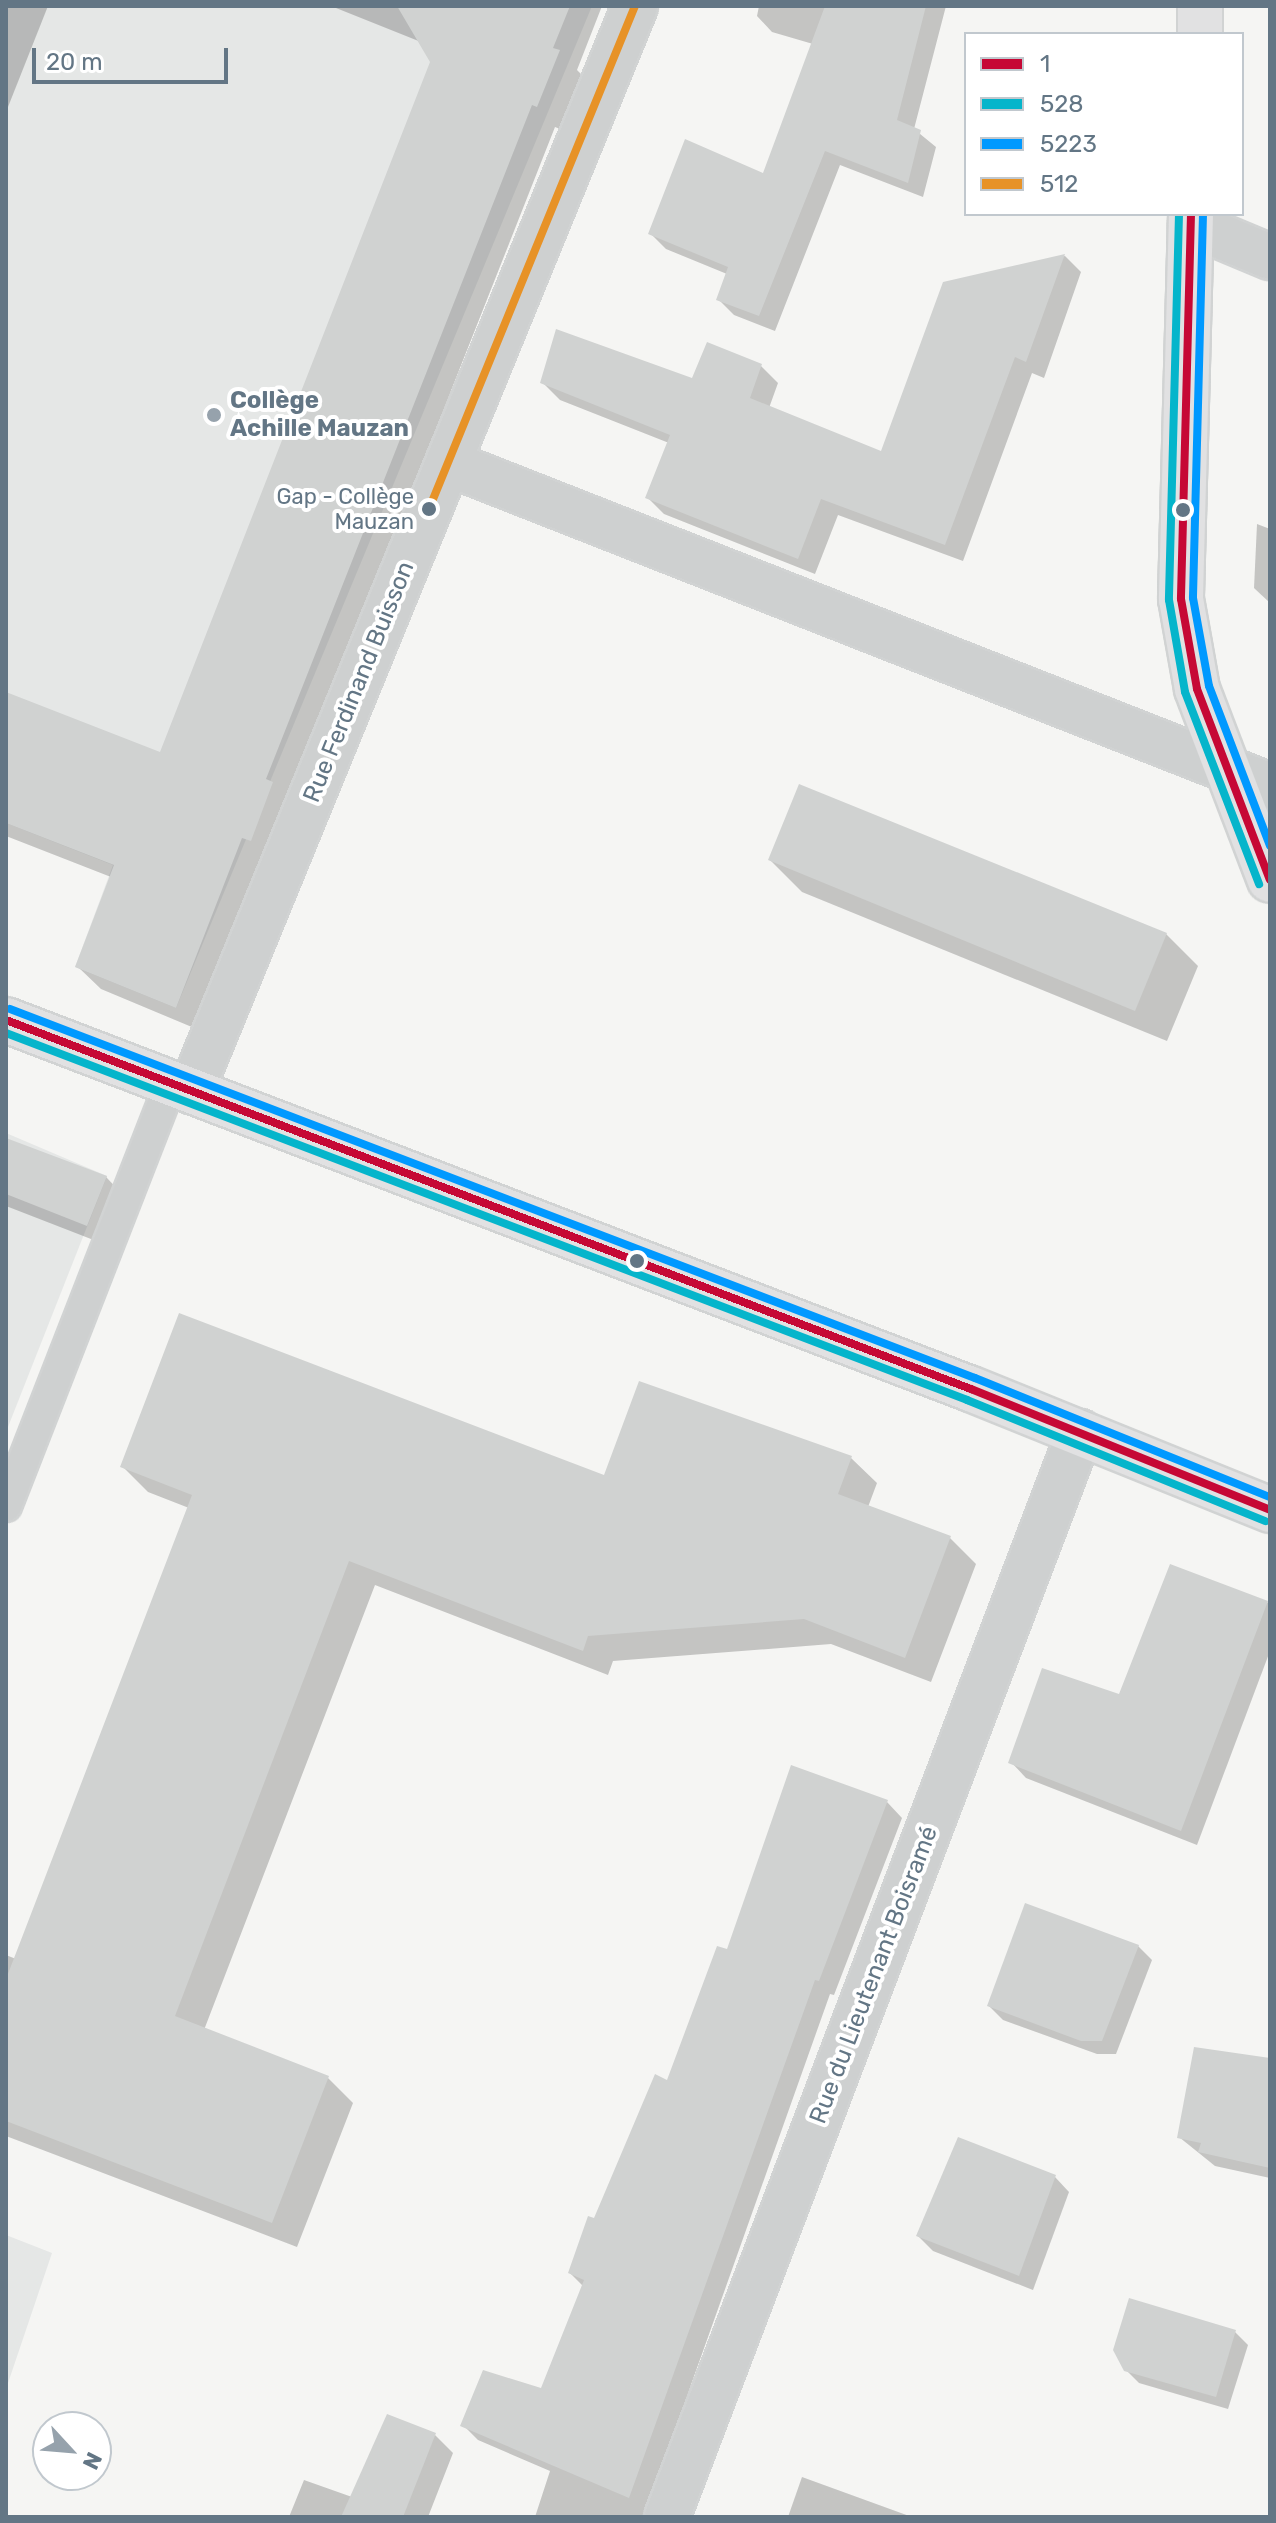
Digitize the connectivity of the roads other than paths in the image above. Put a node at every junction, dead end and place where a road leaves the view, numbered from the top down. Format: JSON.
{"nodes":[{"id":1,"x":635,"y":6,"type":"edge"},
{"id":2,"x":1200,"y":6,"type":"edge"},
{"id":3,"x":1200,"y":32,"type":"edge"},
{"id":4,"x":1191,"y":219,"type":"edge"},
{"id":5,"x":1270,"y":257,"type":"edge"},
{"id":6,"x":448,"y":463,"type":"junction"},
{"id":7,"x":1225,"y":769,"type":"junction"},
{"id":8,"x":1270,"y":786,"type":"edge"},
{"id":9,"x":1270,"y":880,"type":"edge"},
{"id":10,"x":6,"y":1020,"type":"edge"},
{"id":11,"x":181,"y":1087,"type":"junction"},
{"id":12,"x":1080,"y":1432,"type":"junction"},
{"id":13,"x":6,"y":1506,"type":"edge"},
{"id":14,"x":1270,"y":1510,"type":"edge"},
{"id":15,"x":667,"y":2517,"type":"edge"}],
"edges":[{"from":1,"to":6,"type":"street","name":"Rue Ferdinand Buisson"},
{"from":2,"to":3,"type":"main road"},
{"from":4,"to":5,"type":"street"},
{"from":4,"to":7,"type":"main road"},
{"from":6,"to":7,"type":"street"},
{"from":6,"to":11,"type":"street","name":"Rue Ferdinand Buisson"},
{"from":7,"to":8,"type":"street"},
{"from":7,"to":9,"type":"main road"},
{"from":10,"to":11,"type":"main road"},
{"from":11,"to":12,"type":"main road"},
{"from":11,"to":13,"type":"lane"},
{"from":12,"to":14,"type":"main road"},
{"from":12,"to":15,"type":"street","name":"Rue du Lieutenant Boisramé"}]}
